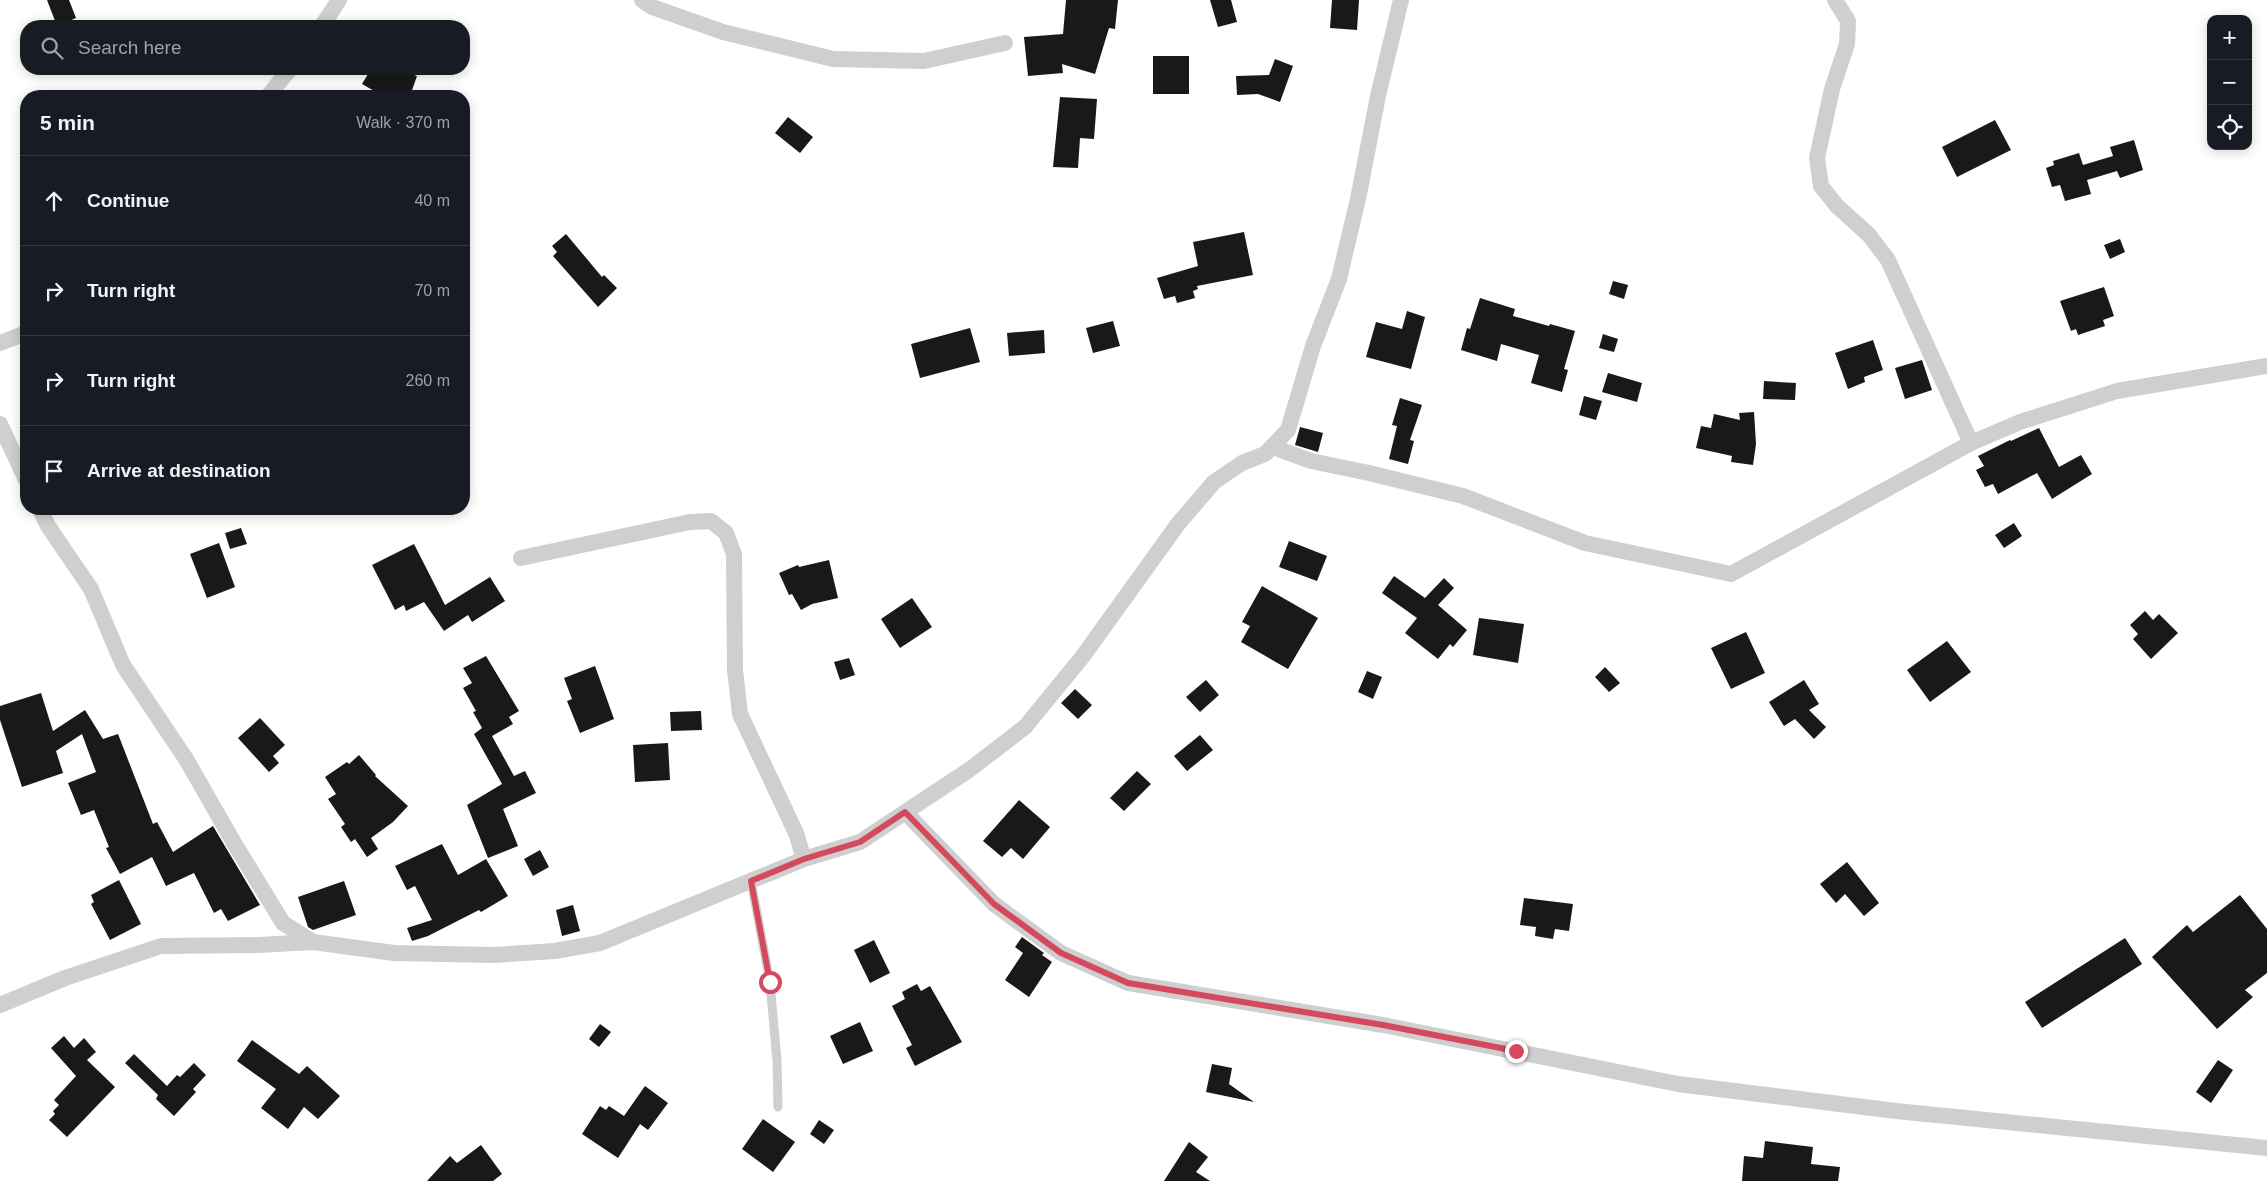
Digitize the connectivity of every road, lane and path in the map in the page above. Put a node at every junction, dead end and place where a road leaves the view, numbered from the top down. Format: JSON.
{"nodes":[{"id":1,"x":339,"y":0,"type":"edge"},
{"id":2,"x":642,"y":0,"type":"edge"},
{"id":3,"x":1401,"y":0,"type":"edge"},
{"id":4,"x":1835,"y":0,"type":"edge"},
{"id":5,"x":326,"y":20,"type":"edge"},
{"id":6,"x":1005,"y":43,"type":"dead end"},
{"id":7,"x":285,"y":75,"type":"edge"},
{"id":8,"x":273,"y":90,"type":"edge"},
{"id":9,"x":20,"y":336,"type":"edge"},
{"id":10,"x":0,"y":343,"type":"edge"},
{"id":11,"x":2267,"y":366,"type":"edge"},
{"id":12,"x":0,"y":424,"type":"edge"},
{"id":13,"x":1971,"y":443,"type":"junction"},
{"id":14,"x":1273,"y":447,"type":"junction"},
{"id":15,"x":20,"y":467,"type":"edge"},
{"id":16,"x":43,"y":515,"type":"edge"},
{"id":17,"x":521,"y":558,"type":"dead end"},
{"id":18,"x":905,"y":812,"type":"junction"},
{"id":19,"x":804,"y":859,"type":"junction"},
{"id":20,"x":751,"y":881,"type":"junction"},
{"id":21,"x":313,"y":942,"type":"junction"},
{"id":22,"x":0,"y":1006,"type":"edge"},
{"id":23,"x":778,"y":1108,"type":"dead end"},
{"id":24,"x":2267,"y":1148,"type":"edge"}],
"edges":[{"from":1,"to":5,"type":"street"},
{"from":2,"to":6,"type":"street"},
{"from":3,"to":14,"type":"street"},
{"from":4,"to":13,"type":"street"},
{"from":7,"to":8,"type":"street"},
{"from":9,"to":10,"type":"street"},
{"from":11,"to":13,"type":"street"},
{"from":12,"to":15,"type":"street"},
{"from":13,"to":14,"type":"street"},
{"from":14,"to":18,"type":"street"},
{"from":16,"to":21,"type":"street"},
{"from":17,"to":19,"type":"street"},
{"from":18,"to":19,"type":"street"},
{"from":18,"to":24,"type":"street"},
{"from":19,"to":20,"type":"street"},
{"from":20,"to":21,"type":"street"},
{"from":20,"to":23,"type":"lane"},
{"from":21,"to":22,"type":"street"}]}
